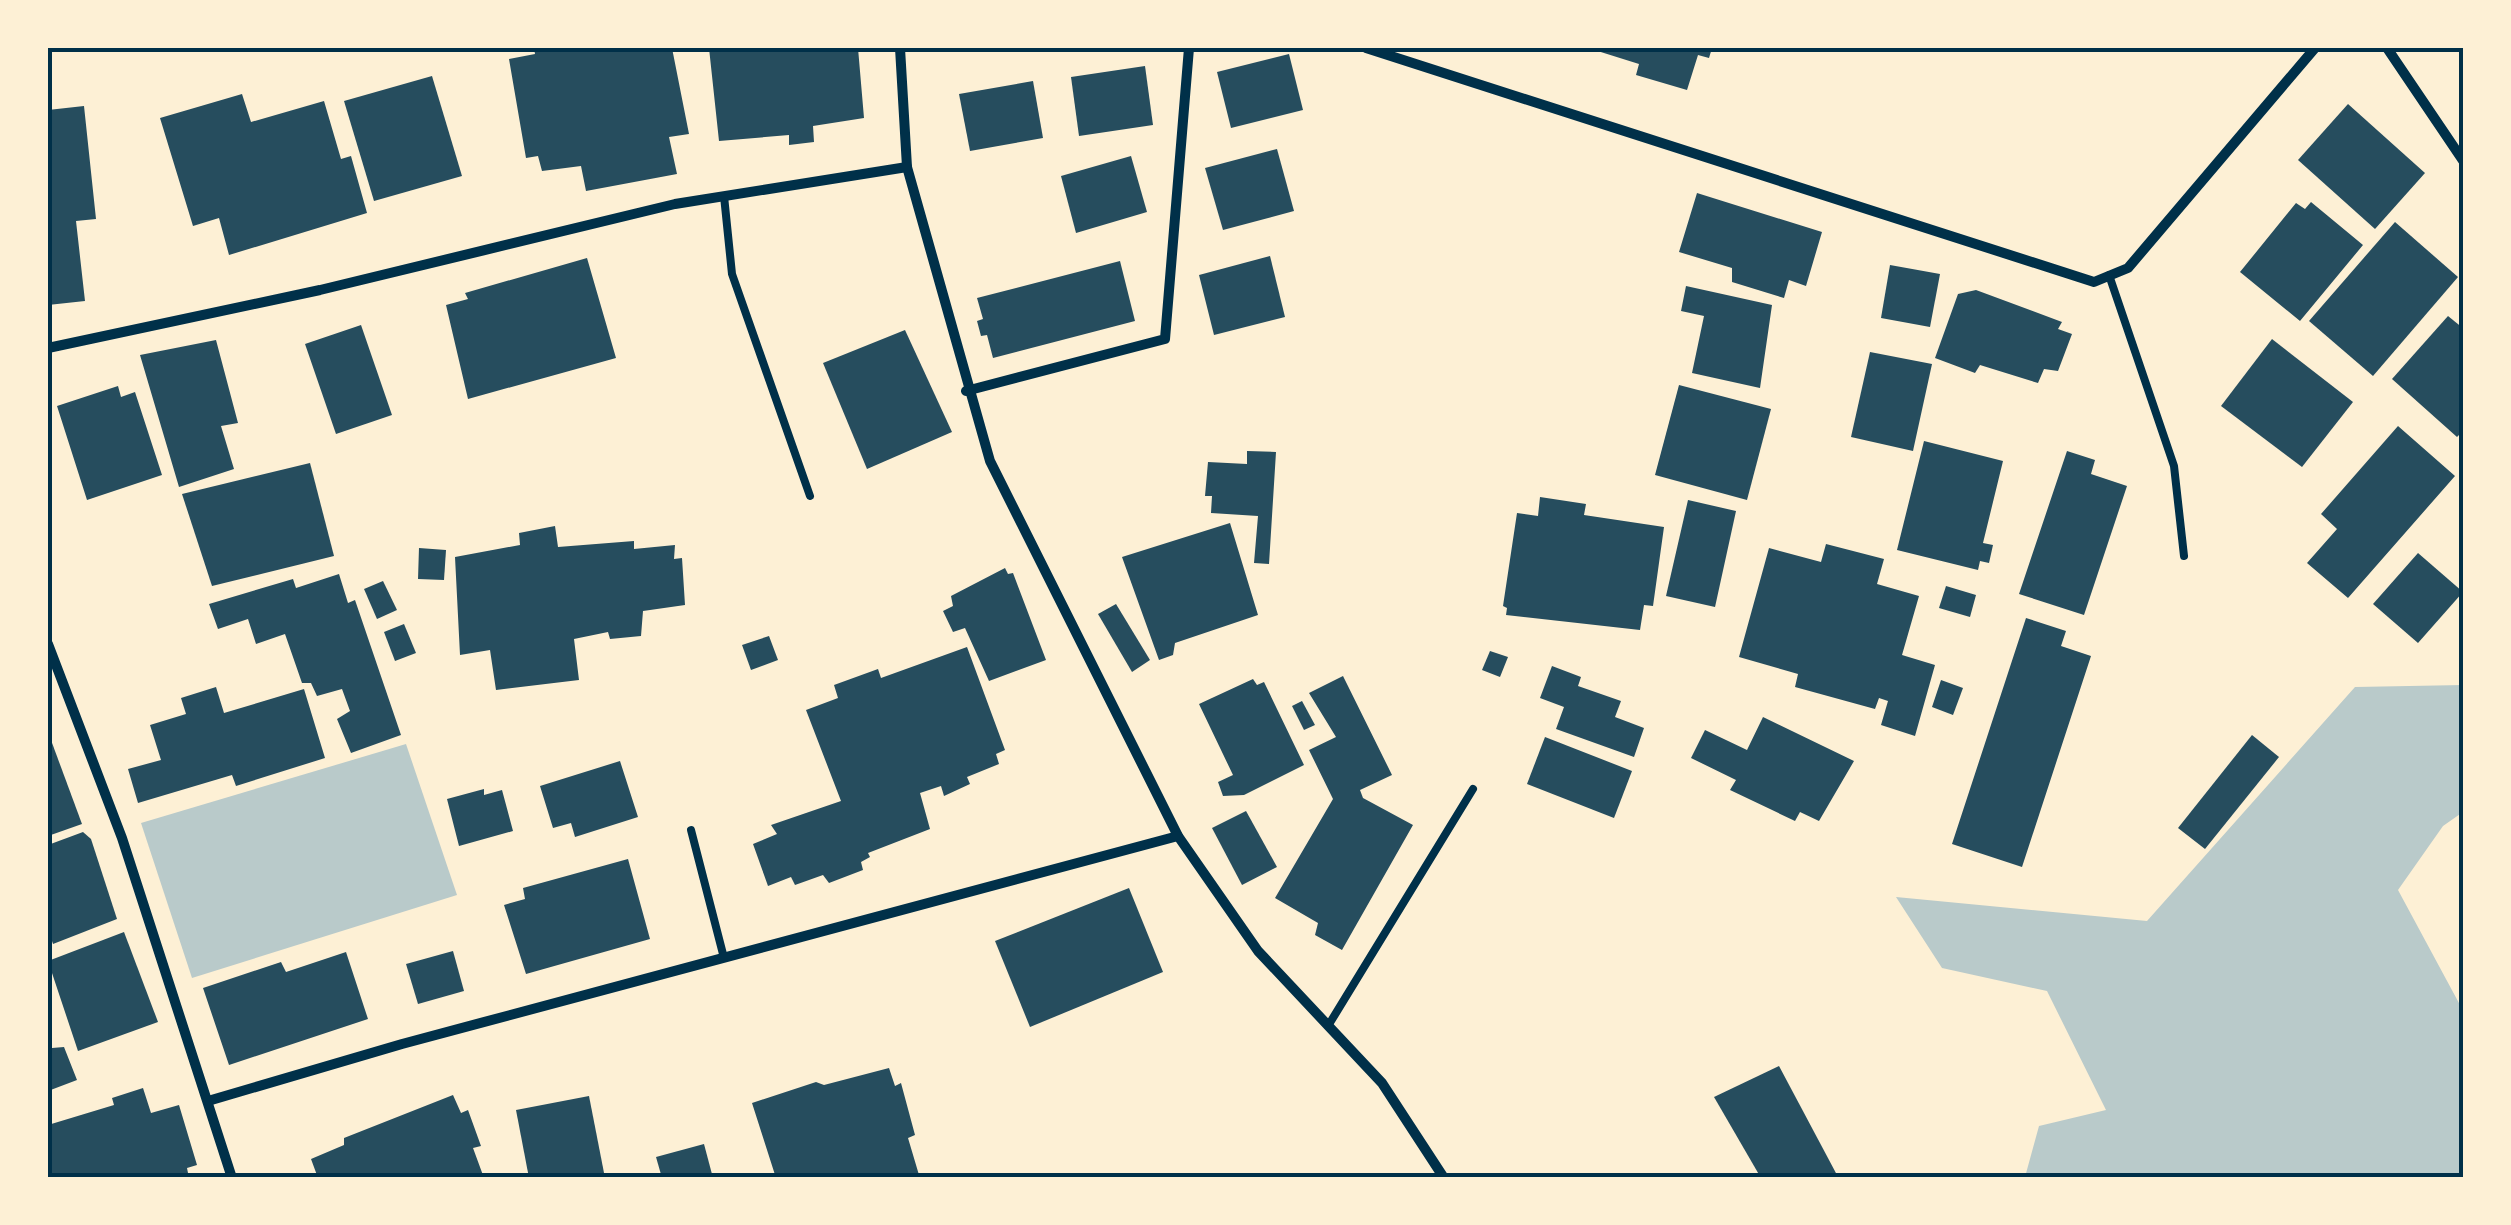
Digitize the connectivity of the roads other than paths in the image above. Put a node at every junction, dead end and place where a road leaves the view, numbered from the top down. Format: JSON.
{"nodes":[{"id":1,"x":900,"y":48,"type":"edge"},
{"id":2,"x":1189,"y":48,"type":"edge"},
{"id":3,"x":1366,"y":48,"type":"edge"},
{"id":4,"x":2315,"y":48,"type":"edge"},
{"id":5,"x":2388,"y":48,"type":"edge"},
{"id":6,"x":2464,"y":162,"type":"edge"},
{"id":7,"x":907,"y":167,"type":"junction"},
{"id":8,"x":724,"y":196,"type":"junction"},
{"id":9,"x":2110,"y":275,"type":"junction"},
{"id":10,"x":48,"y":348,"type":"edge"},
{"id":11,"x":966,"y":391,"type":"junction"},
{"id":12,"x":810,"y":496,"type":"dead end"},
{"id":13,"x":2184,"y":556,"type":"dead end"},
{"id":14,"x":48,"y":644,"type":"edge"},
{"id":15,"x":1473,"y":789,"type":"dead end"},
{"id":16,"x":690,"y":830,"type":"dead end"},
{"id":17,"x":1178,"y":836,"type":"junction"},
{"id":18,"x":724,"y":958,"type":"junction"},
{"id":19,"x":1328,"y":1026,"type":"junction"},
{"id":20,"x":208,"y":1101,"type":"junction"},
{"id":21,"x":232,"y":1178,"type":"edge"},
{"id":22,"x":1444,"y":1178,"type":"edge"}],
"edges":[{"from":1,"to":7,"type":"street"},
{"from":2,"to":11,"type":"street"},
{"from":3,"to":9,"type":"street"},
{"from":4,"to":9,"type":"street"},
{"from":5,"to":6,"type":"street"},
{"from":7,"to":8,"type":"street"},
{"from":7,"to":11,"type":"street"},
{"from":8,"to":10,"type":"street"},
{"from":8,"to":12,"type":"lane"},
{"from":9,"to":13,"type":"lane"},
{"from":11,"to":17,"type":"street"},
{"from":14,"to":20,"type":"street"},
{"from":15,"to":19,"type":"lane"},
{"from":16,"to":18,"type":"lane"},
{"from":17,"to":18,"type":"street"},
{"from":17,"to":19,"type":"street"},
{"from":18,"to":20,"type":"street"},
{"from":19,"to":22,"type":"street"},
{"from":20,"to":21,"type":"street"}]}
